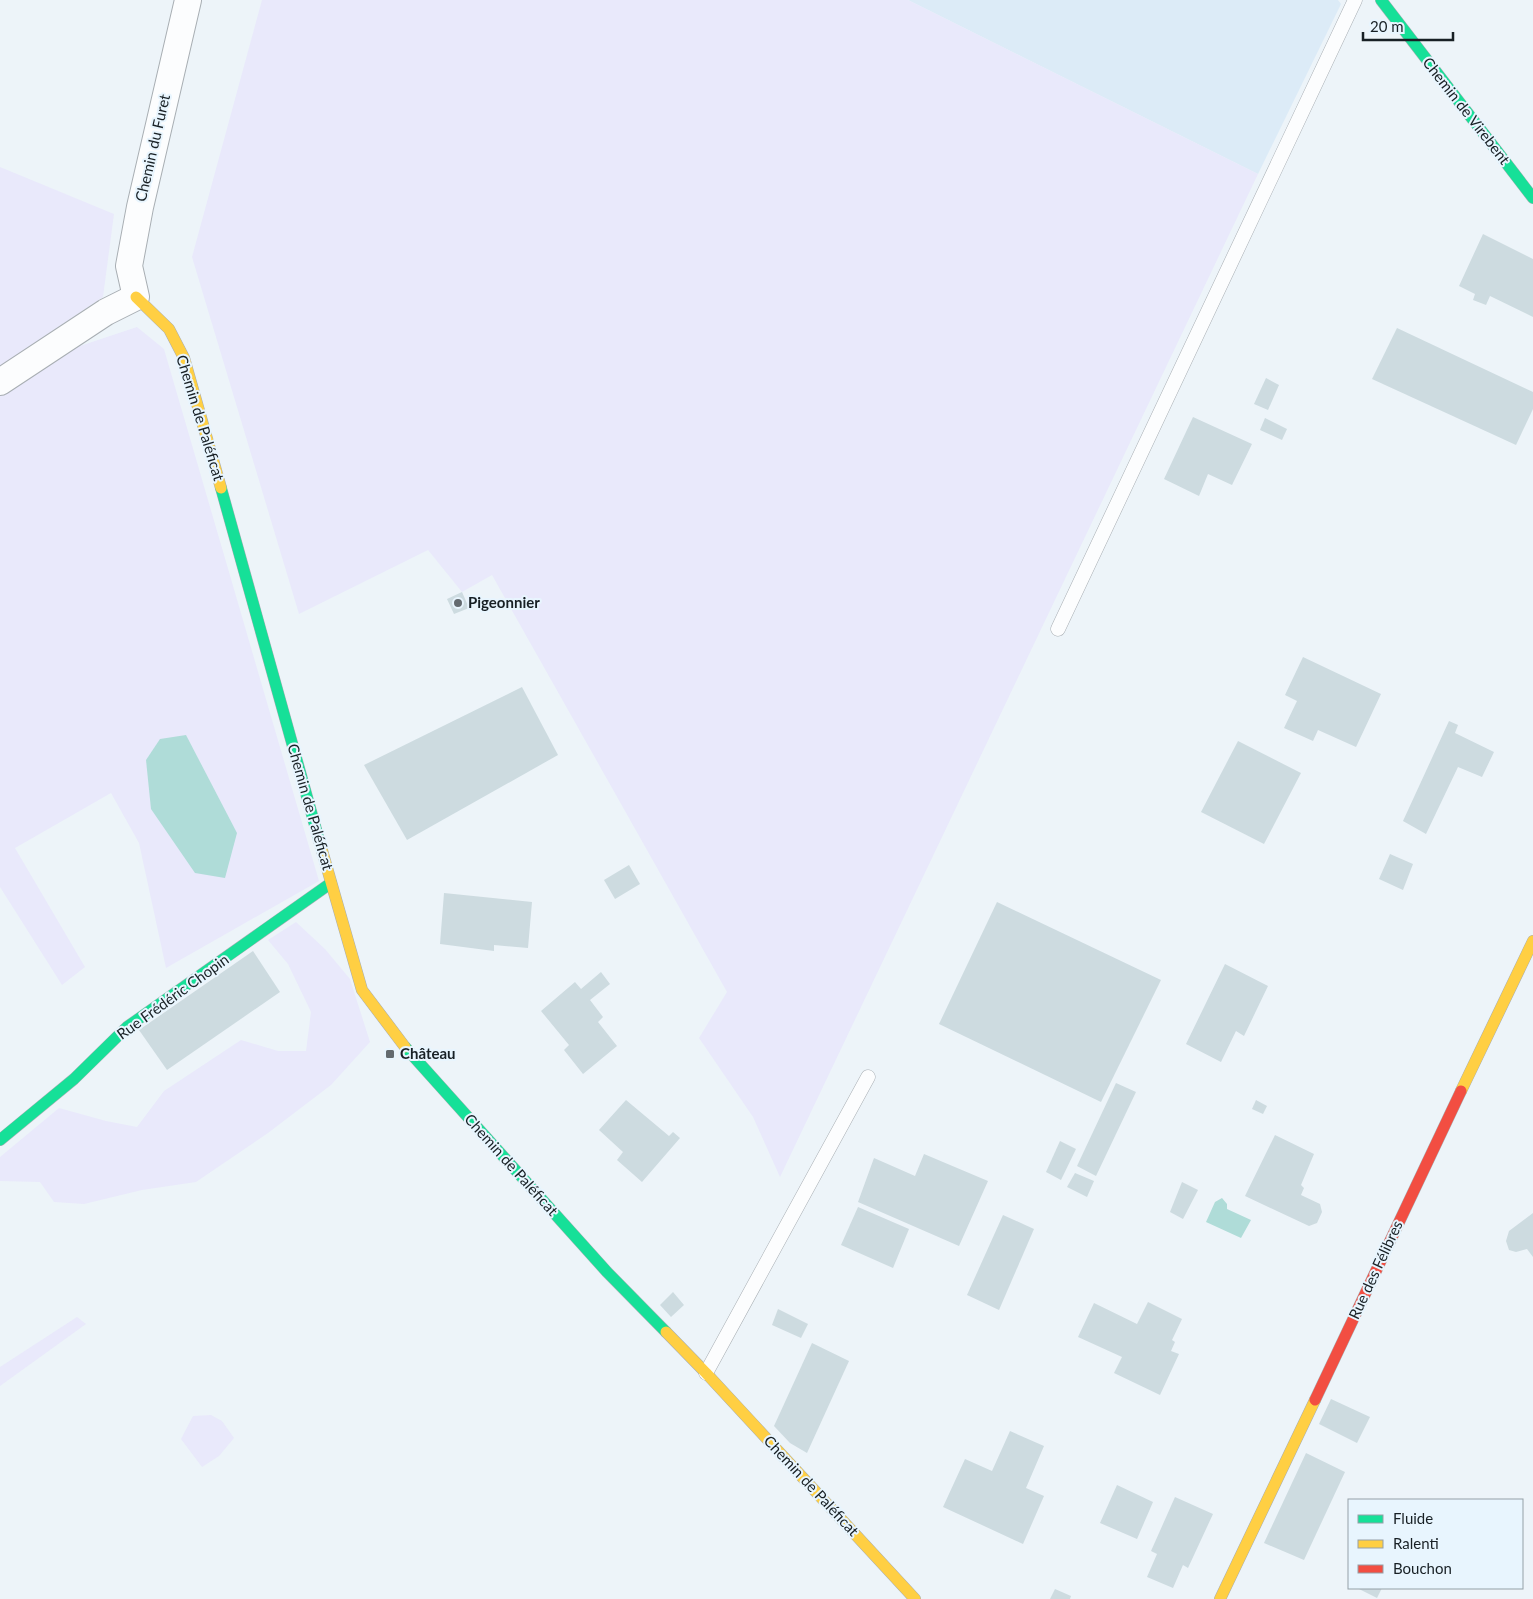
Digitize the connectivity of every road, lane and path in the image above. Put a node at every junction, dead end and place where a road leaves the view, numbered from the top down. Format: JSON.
{"nodes":[{"id":1,"x":188,"y":0,"type":"edge"},
{"id":2,"x":1355,"y":0,"type":"edge"},
{"id":3,"x":1380,"y":0,"type":"edge"},
{"id":4,"x":1533,"y":198,"type":"edge"},
{"id":5,"x":136,"y":297,"type":"junction"},
{"id":6,"x":0,"y":382,"type":"edge"},
{"id":7,"x":1058,"y":629,"type":"dead end"},
{"id":8,"x":331,"y":883,"type":"junction"},
{"id":9,"x":1533,"y":941,"type":"edge"},
{"id":10,"x":868,"y":1077,"type":"dead end"},
{"id":11,"x":0,"y":1140,"type":"edge"},
{"id":12,"x":706,"y":1374,"type":"junction"},
{"id":13,"x":915,"y":1599,"type":"edge"},
{"id":14,"x":1220,"y":1599,"type":"edge"}],
"edges":[{"from":1,"to":5,"type":"street","name":"Chemin du Furet"},
{"from":2,"to":7,"type":"lane"},
{"from":3,"to":4,"type":"street","name":"Chemin de Virebent"},
{"from":5,"to":6,"type":"street"},
{"from":5,"to":8,"type":"street","name":"Chemin de Paléficat"},
{"from":8,"to":11,"type":"street","name":"Rue Frédéric Chopin"},
{"from":8,"to":12,"type":"street","name":"Chemin de Paléficat"},
{"from":9,"to":14,"type":"street","name":"Rue des Félibres"},
{"from":10,"to":12,"type":"lane"},
{"from":12,"to":13,"type":"street","name":"Chemin de Paléficat"}]}
